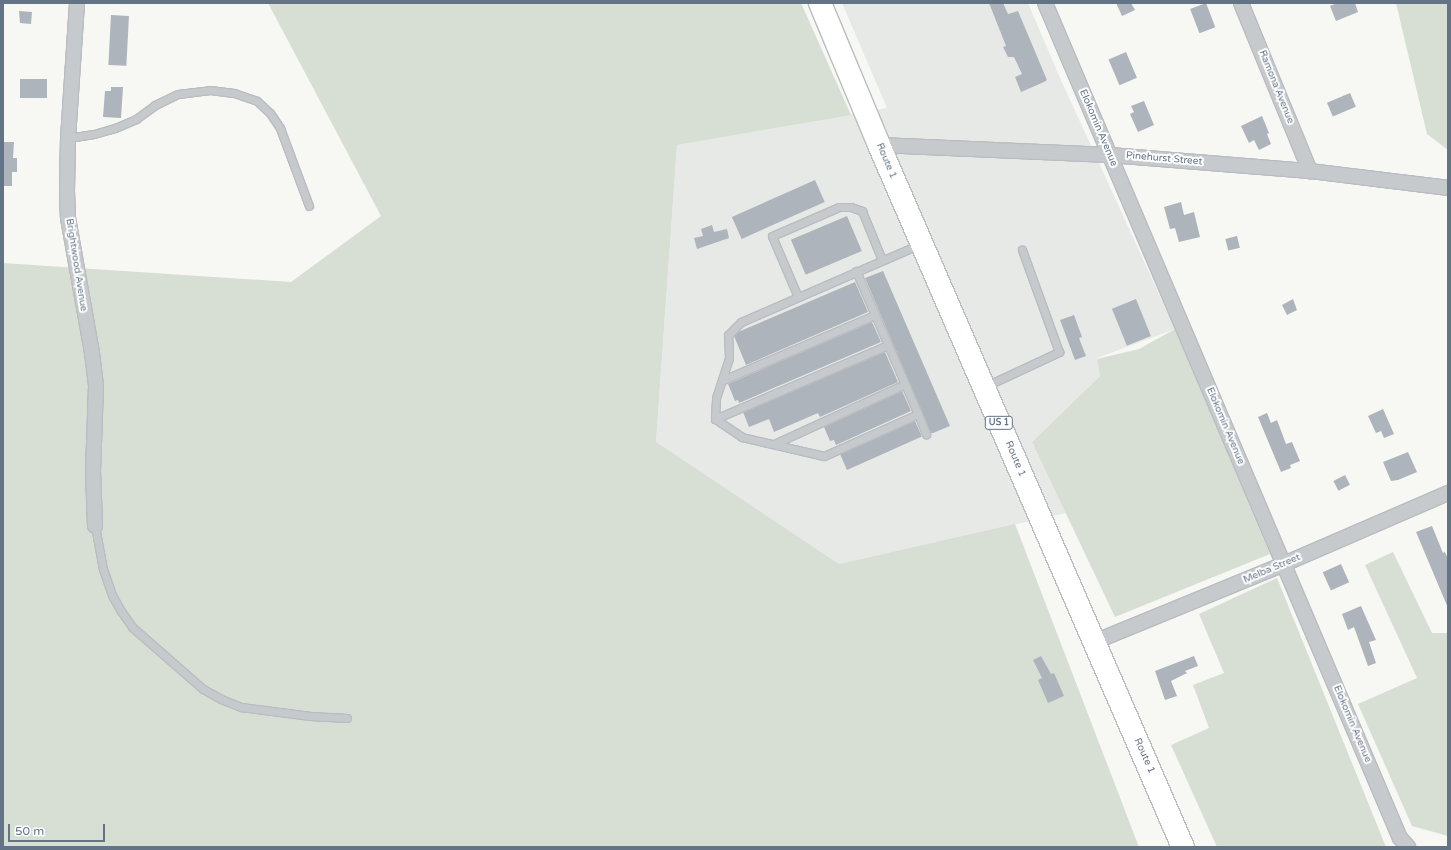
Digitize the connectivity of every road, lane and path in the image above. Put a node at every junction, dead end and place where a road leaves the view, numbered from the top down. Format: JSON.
{"nodes":[{"id":1,"x":77,"y":3,"type":"edge"},
{"id":2,"x":820,"y":3,"type":"edge"},
{"id":3,"x":1045,"y":3,"type":"edge"},
{"id":4,"x":1241,"y":3,"type":"edge"},
{"id":5,"x":68,"y":138,"type":"junction"},
{"id":6,"x":879,"y":145,"type":"junction"},
{"id":7,"x":1110,"y":155,"type":"junction"},
{"id":8,"x":1310,"y":171,"type":"junction"},
{"id":9,"x":1448,"y":188,"type":"edge"},
{"id":10,"x":309,"y":206,"type":"dead end"},
{"id":11,"x":921,"y":243,"type":"junction"},
{"id":12,"x":1022,"y":250,"type":"dead end"},
{"id":13,"x":882,"y":260,"type":"junction"},
{"id":14,"x":856,"y":272,"type":"junction"},
{"id":15,"x":798,"y":297,"type":"junction"},
{"id":16,"x":875,"y":315,"type":"junction"},
{"id":17,"x":888,"y":345,"type":"junction"},
{"id":18,"x":723,"y":380,"type":"junction"},
{"id":19,"x":905,"y":384,"type":"junction"},
{"id":20,"x":984,"y":387,"type":"junction"},
{"id":21,"x":918,"y":414,"type":"junction"},
{"id":22,"x":715,"y":419,"type":"junction"},
{"id":23,"x":926,"y":434,"type":"dead end"},
{"id":24,"x":774,"y":444,"type":"junction"},
{"id":25,"x":1448,"y":493,"type":"edge"},
{"id":26,"x":95,"y":526,"type":"joint"},
{"id":27,"x":1284,"y":564,"type":"junction"},
{"id":28,"x":1094,"y":642,"type":"junction"},
{"id":29,"x":347,"y":718,"type":"dead end"},
{"id":30,"x":1182,"y":845,"type":"edge"},
{"id":31,"x":1408,"y":847,"type":"edge"}],
"edges":[{"from":1,"to":5,"type":"street","name":"Brightwood Avenue"},
{"from":2,"to":6,"type":"main road","name":"Route 1","number":"US 1"},
{"from":3,"to":7,"type":"street","name":"Elokomin Avenue"},
{"from":4,"to":8,"type":"street","name":"Ramona Avenue"},
{"from":5,"to":10,"type":"lane"},
{"from":5,"to":26,"type":"street","name":"Brightwood Avenue"},
{"from":6,"to":7,"type":"street","name":"Pinehurst Street"},
{"from":6,"to":11,"type":"main road","name":"Route 1","number":"US 1"},
{"from":7,"to":8,"type":"street","name":"Pinehurst Street"},
{"from":7,"to":27,"type":"street","name":"Elokomin Avenue"},
{"from":8,"to":9,"type":"street","name":"Pinehurst Street"},
{"from":11,"to":13,"type":"lane"},
{"from":11,"to":20,"type":"main road","name":"Route 1","number":"US 1"},
{"from":12,"to":20,"type":"lane"},
{"from":13,"to":14,"type":"lane"},
{"from":13,"to":15,"type":"lane"},
{"from":14,"to":15,"type":"lane"},
{"from":14,"to":16,"type":"lane"},
{"from":15,"to":18,"type":"lane"},
{"from":16,"to":17,"type":"lane"},
{"from":16,"to":18,"type":"lane"},
{"from":17,"to":19,"type":"lane"},
{"from":17,"to":22,"type":"lane"},
{"from":18,"to":22,"type":"lane"},
{"from":19,"to":21,"type":"lane"},
{"from":19,"to":24,"type":"lane"},
{"from":20,"to":28,"type":"main road","name":"Route 1","number":"US 1"},
{"from":21,"to":23,"type":"lane"},
{"from":21,"to":24,"type":"lane"},
{"from":22,"to":24,"type":"lane"},
{"from":25,"to":27,"type":"street","name":"Melba Street"},
{"from":26,"to":29,"type":"lane"},
{"from":27,"to":28,"type":"street","name":"Melba Street"},
{"from":27,"to":31,"type":"street","name":"Elokomin Avenue"},
{"from":28,"to":30,"type":"main road","name":"Route 1","number":"US 1"}]}
